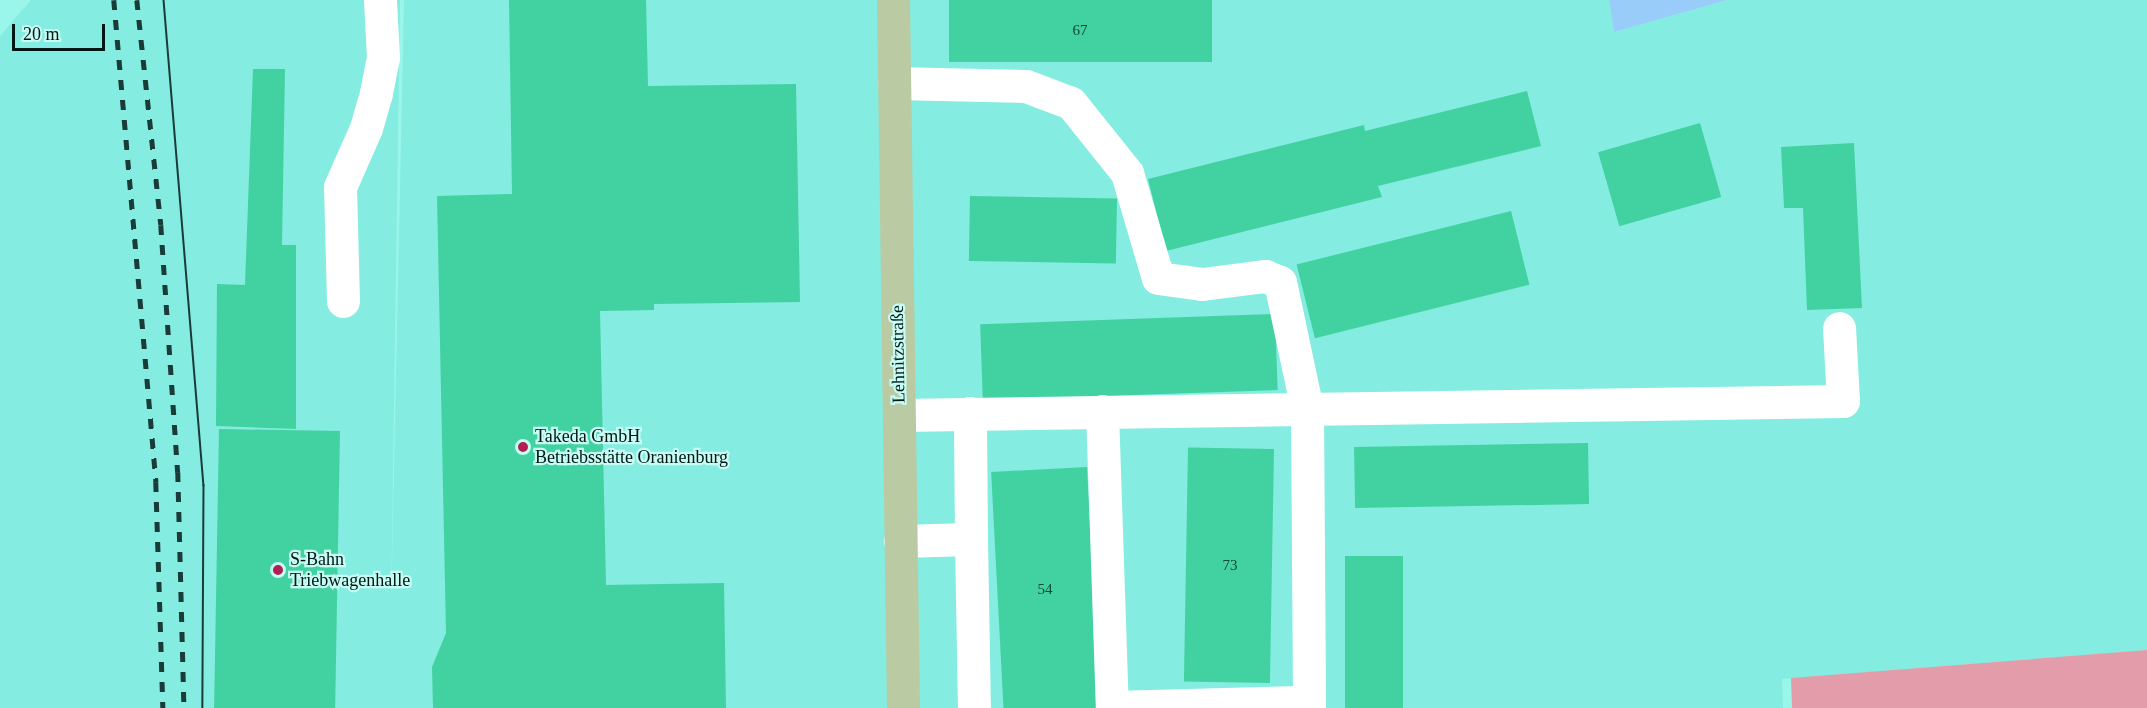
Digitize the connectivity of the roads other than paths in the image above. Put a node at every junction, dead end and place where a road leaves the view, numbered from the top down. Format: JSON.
{"nodes":[{"id":1,"x":380,"y":0,"type":"edge"},
{"id":2,"x":893,"y":0,"type":"edge"},
{"id":3,"x":894,"y":83,"type":"junction"},
{"id":4,"x":343,"y":302,"type":"dead end"},
{"id":5,"x":1839,"y":328,"type":"dead end"},
{"id":6,"x":1307,"y":409,"type":"junction"},
{"id":7,"x":1102,"y":411,"type":"junction"},
{"id":8,"x":970,"y":413,"type":"junction"},
{"id":9,"x":899,"y":415,"type":"junction"},
{"id":10,"x":970,"y":539,"type":"junction"},
{"id":11,"x":900,"y":541,"type":"junction"},
{"id":12,"x":1309,"y":705,"type":"edge"},
{"id":13,"x":1112,"y":707,"type":"edge"},
{"id":14,"x":903,"y":708,"type":"edge"},
{"id":15,"x":974,"y":708,"type":"edge"}],
"edges":[{"from":1,"to":4,"type":"lane"},
{"from":2,"to":3,"type":"main road","name":"Lehnitzstraße"},
{"from":3,"to":6,"type":"lane"},
{"from":3,"to":9,"type":"main road","name":"Lehnitzstraße"},
{"from":5,"to":6,"type":"lane"},
{"from":6,"to":7,"type":"lane"},
{"from":6,"to":12,"type":"lane"},
{"from":7,"to":8,"type":"lane"},
{"from":7,"to":13,"type":"lane"},
{"from":8,"to":9,"type":"lane"},
{"from":8,"to":10,"type":"lane"},
{"from":9,"to":11,"type":"main road","name":"Lehnitzstraße"},
{"from":10,"to":11,"type":"lane"},
{"from":10,"to":15,"type":"lane"},
{"from":11,"to":14,"type":"main road","name":"Lehnitzstraße"},
{"from":12,"to":13,"type":"lane"}]}
